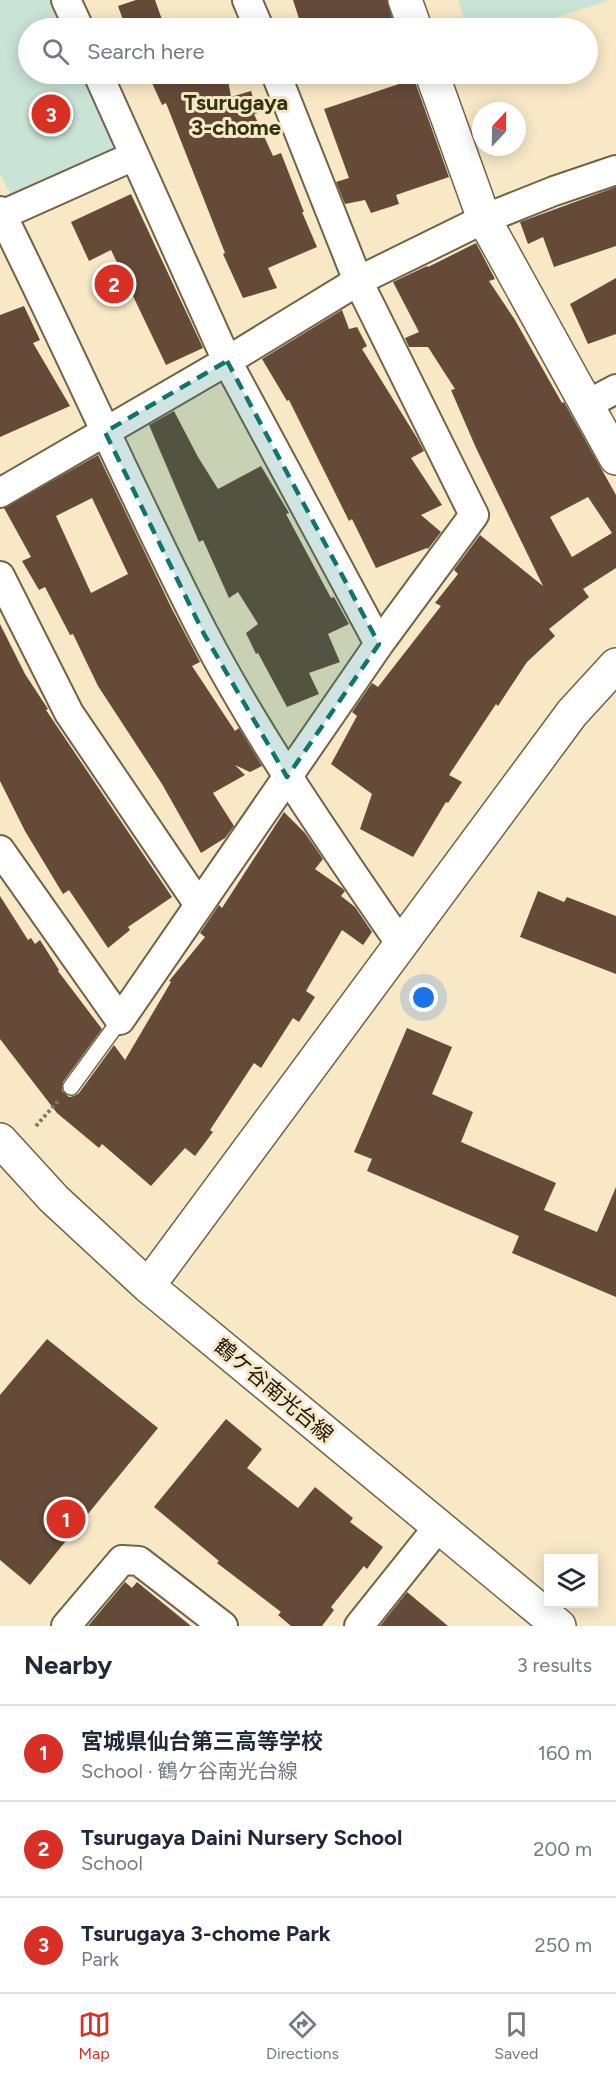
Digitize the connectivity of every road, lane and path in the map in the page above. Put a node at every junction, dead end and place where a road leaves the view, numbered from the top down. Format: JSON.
{"nodes":[{"id":1,"x":66,"y":0,"type":"edge"},
{"id":2,"x":247,"y":0,"type":"edge"},
{"id":3,"x":405,"y":0,"type":"edge"},
{"id":4,"x":74,"y":18,"type":"edge"},
{"id":5,"x":255,"y":18,"type":"edge"},
{"id":6,"x":411,"y":18,"type":"edge"},
{"id":7,"x":102,"y":84,"type":"edge"},
{"id":8,"x":280,"y":84,"type":"edge"},
{"id":9,"x":436,"y":84,"type":"edge"},
{"id":10,"x":134,"y":156,"type":"junction"},
{"id":11,"x":616,"y":170,"type":"edge"},
{"id":12,"x":1,"y":213,"type":"edge"},
{"id":13,"x":484,"y":219,"type":"junction"},
{"id":14,"x":358,"y":281,"type":"junction"},
{"id":15,"x":227,"y":361,"type":"junction"},
{"id":16,"x":616,"y":389,"type":"edge"},
{"id":17,"x":586,"y":405,"type":"junction"},
{"id":18,"x":105,"y":432,"type":"junction"},
{"id":19,"x":616,"y":458,"type":"edge"},
{"id":20,"x":0,"y":493,"type":"edge"},
{"id":21,"x":0,"y":576,"type":"edge"},
{"id":22,"x":379,"y":644,"type":"junction"},
{"id":23,"x":616,"y":665,"type":"edge"},
{"id":24,"x":287,"y":777,"type":"junction"},
{"id":25,"x":0,"y":850,"type":"edge"},
{"id":26,"x":199,"y":905,"type":"junction"},
{"id":27,"x":400,"y":943,"type":"junction"},
{"id":28,"x":120,"y":1020,"type":"junction"},
{"id":29,"x":71,"y":1087,"type":"joint"},
{"id":30,"x":36,"y":1126,"type":"dead end"},
{"id":31,"x":0,"y":1140,"type":"edge"},
{"id":32,"x":148,"y":1286,"type":"junction"},
{"id":33,"x":439,"y":1527,"type":"junction"},
{"id":34,"x":66,"y":1626,"type":"edge"},
{"id":35,"x":223,"y":1626,"type":"edge"},
{"id":36,"x":359,"y":1626,"type":"edge"},
{"id":37,"x":559,"y":1626,"type":"edge"}],
"edges":[{"from":1,"to":4,"type":"street"},
{"from":2,"to":5,"type":"street"},
{"from":3,"to":6,"type":"street"},
{"from":7,"to":10,"type":"street"},
{"from":8,"to":14,"type":"street"},
{"from":9,"to":13,"type":"street"},
{"from":10,"to":12,"type":"street"},
{"from":10,"to":15,"type":"street"},
{"from":11,"to":13,"type":"street"},
{"from":12,"to":18,"type":"street"},
{"from":13,"to":14,"type":"street"},
{"from":13,"to":17,"type":"street"},
{"from":14,"to":15,"type":"street"},
{"from":14,"to":22,"type":"street"},
{"from":15,"to":18,"type":"street"},
{"from":15,"to":22,"type":"street"},
{"from":16,"to":17,"type":"street"},
{"from":17,"to":19,"type":"street"},
{"from":18,"to":20,"type":"street"},
{"from":18,"to":24,"type":"street"},
{"from":21,"to":26,"type":"street"},
{"from":22,"to":24,"type":"street"},
{"from":23,"to":27,"type":"street"},
{"from":24,"to":26,"type":"street"},
{"from":24,"to":27,"type":"street"},
{"from":25,"to":28,"type":"street"},
{"from":26,"to":28,"type":"street"},
{"from":27,"to":32,"type":"street"},
{"from":28,"to":29,"type":"lane"},
{"from":29,"to":30,"type":"path"},
{"from":31,"to":32,"type":"street","name":"鶴ケ谷南光台線"},
{"from":32,"to":33,"type":"street","name":"鶴ケ谷南光台線"},
{"from":33,"to":36,"type":"street"},
{"from":33,"to":37,"type":"street","name":"鶴ケ谷南光台線"},
{"from":34,"to":35,"type":"street"}]}
